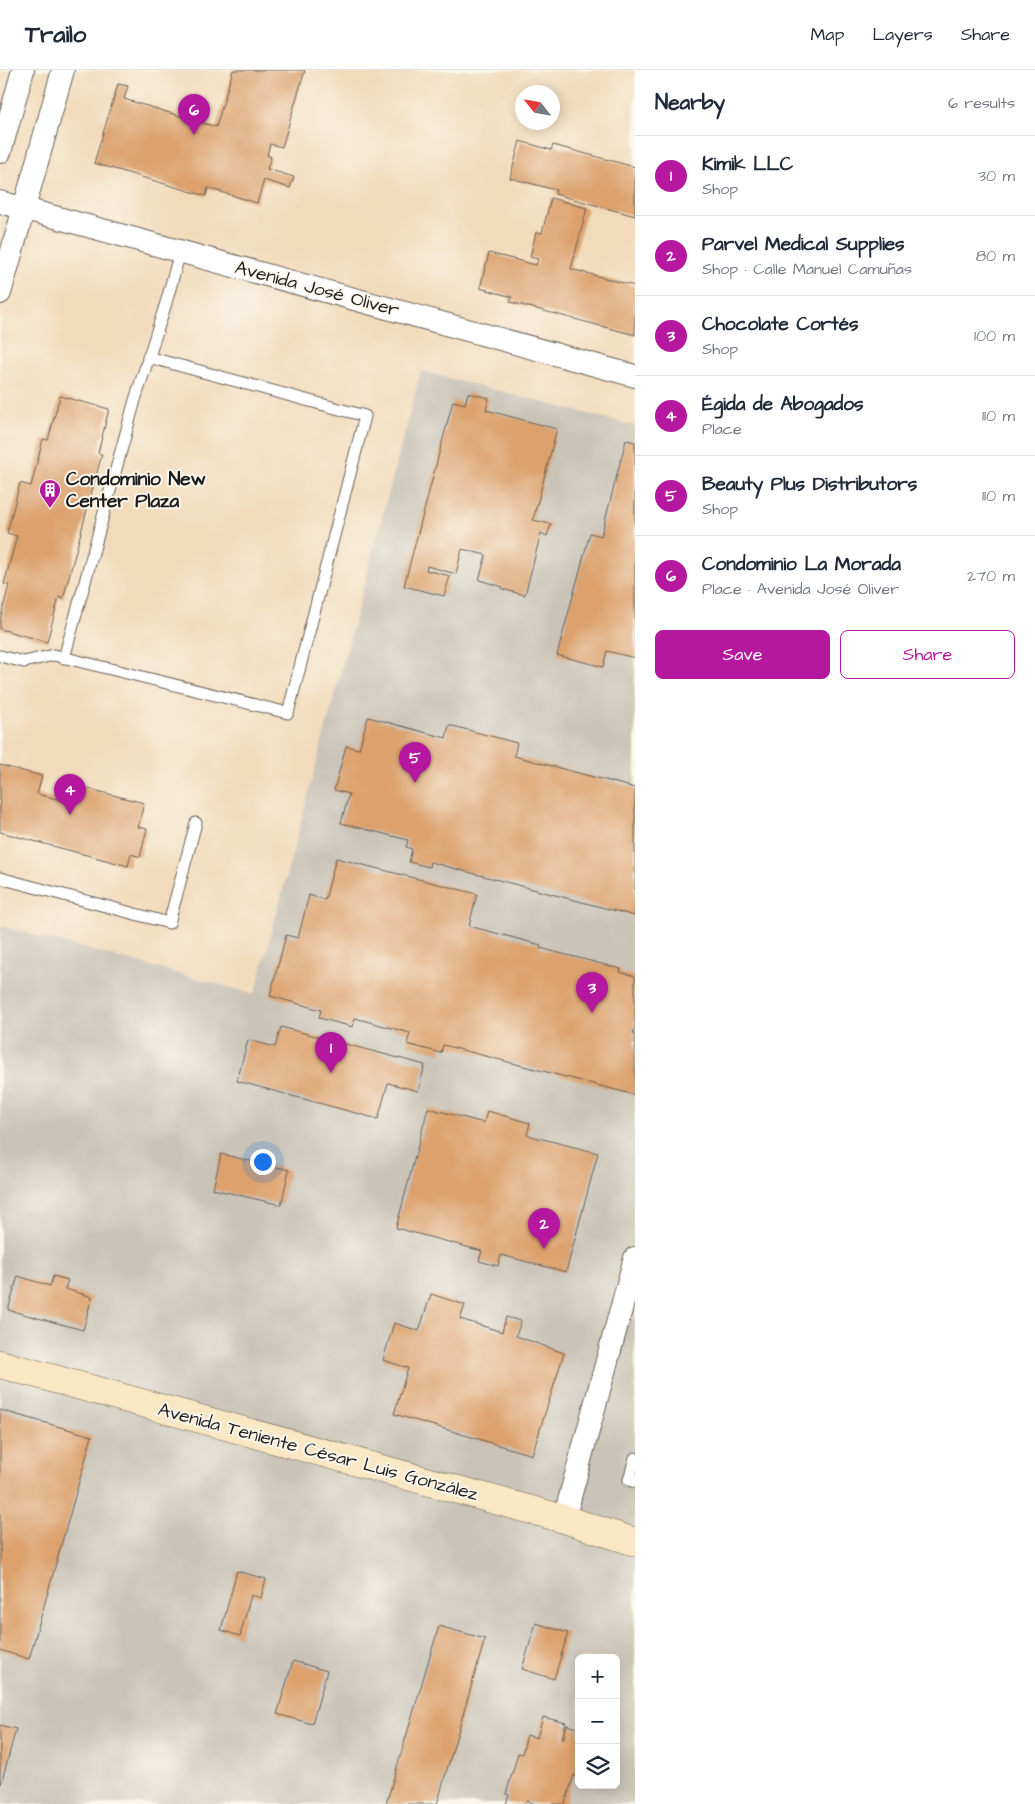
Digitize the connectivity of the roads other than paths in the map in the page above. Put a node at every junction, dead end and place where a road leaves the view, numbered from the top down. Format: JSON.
{"nodes":[{"id":1,"x":23,"y":70,"type":"edge"},
{"id":2,"x":63,"y":70,"type":"edge"},
{"id":3,"x":0,"y":152,"type":"edge"},
{"id":4,"x":0,"y":202,"type":"edge"},
{"id":5,"x":23,"y":208,"type":"junction"},
{"id":6,"x":180,"y":252,"type":"junction"},
{"id":7,"x":0,"y":293,"type":"edge"},
{"id":8,"x":148,"y":357,"type":"junction"},
{"id":9,"x":635,"y":376,"type":"edge"},
{"id":10,"x":0,"y":656,"type":"edge"},
{"id":11,"x":64,"y":658,"type":"junction"},
{"id":12,"x":196,"y":823,"type":"dead end"},
{"id":13,"x":0,"y":878,"type":"edge"},
{"id":14,"x":635,"y":1258,"type":"edge"},
{"id":15,"x":0,"y":1364,"type":"edge"},
{"id":16,"x":635,"y":1458,"type":"edge"},
{"id":17,"x":635,"y":1482,"type":"edge"},
{"id":18,"x":564,"y":1519,"type":"junction"},
{"id":19,"x":635,"y":1542,"type":"edge"}],
"edges":[{"from":1,"to":3,"type":"street"},
{"from":2,"to":5,"type":"street"},
{"from":4,"to":5,"type":"street","name":"Avenida José Oliver"},
{"from":5,"to":6,"type":"street","name":"Avenida José Oliver"},
{"from":5,"to":7,"type":"street"},
{"from":6,"to":8,"type":"lane"},
{"from":6,"to":9,"type":"street","name":"Avenida José Oliver"},
{"from":8,"to":11,"type":"lane"},
{"from":8,"to":11,"type":"lane"},
{"from":10,"to":11,"type":"lane"},
{"from":12,"to":13,"type":"lane"},
{"from":14,"to":18,"type":"street"},
{"from":15,"to":18,"type":"street","name":"Avenida Teniente César Luis González"},
{"from":16,"to":17,"type":"lane"},
{"from":18,"to":19,"type":"street","name":"Avenida Teniente César Luis González"}]}
